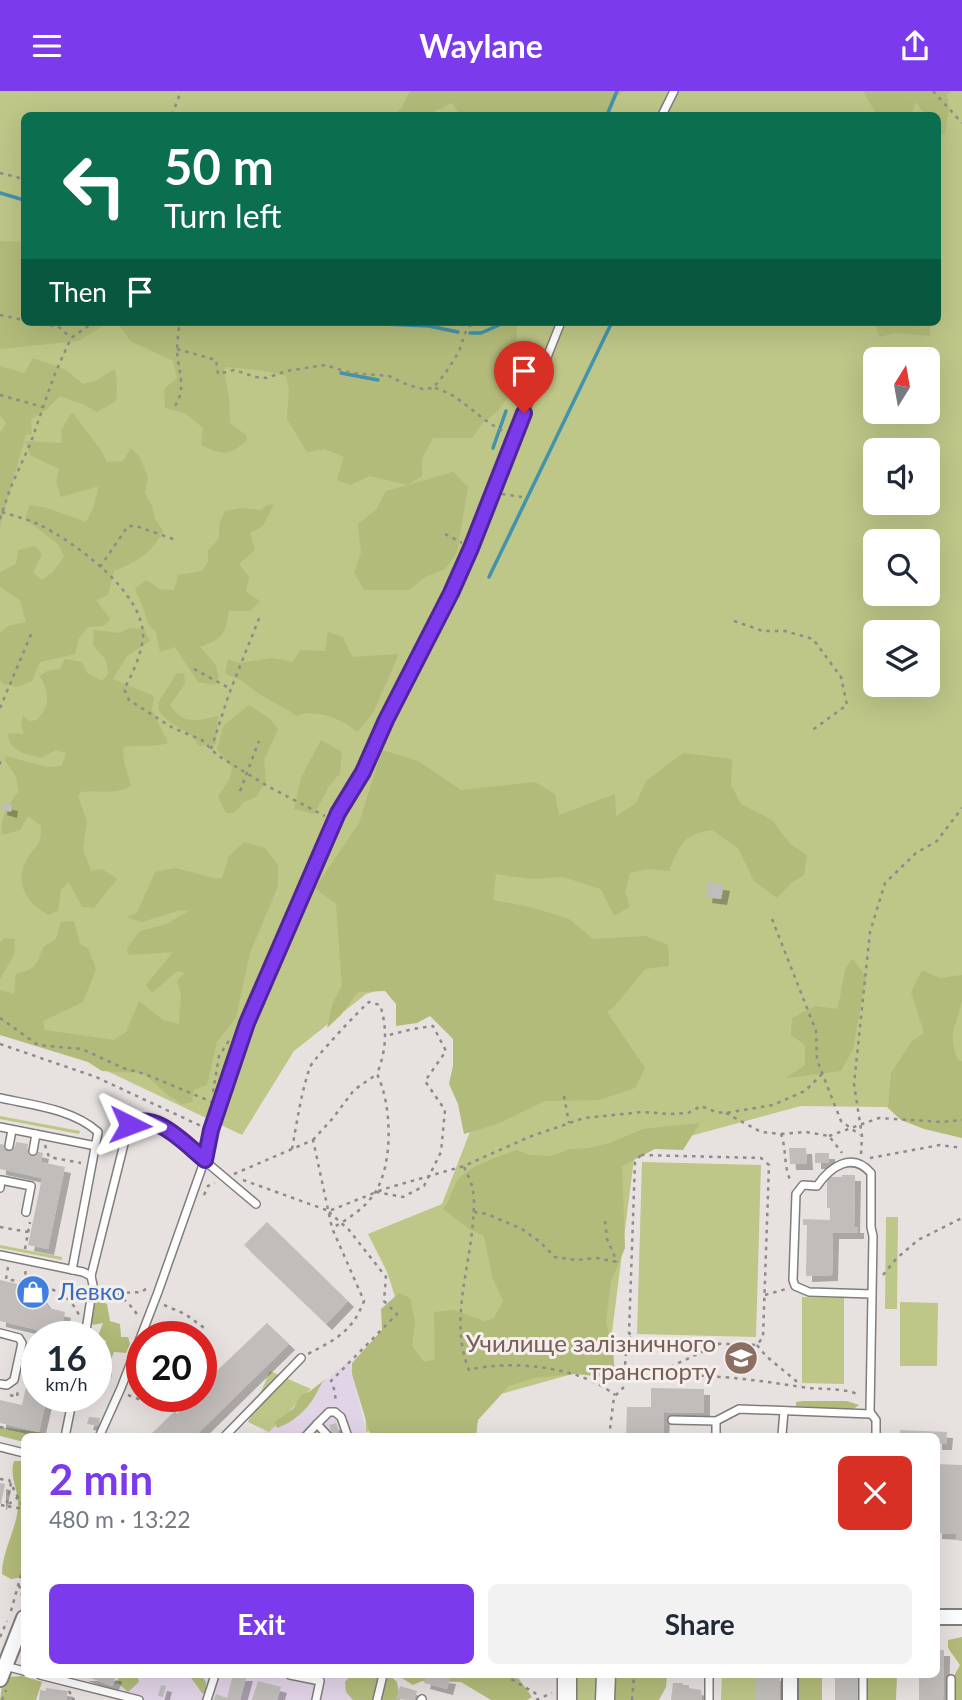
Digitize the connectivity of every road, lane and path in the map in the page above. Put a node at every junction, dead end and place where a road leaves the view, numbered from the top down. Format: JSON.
{"nodes":[{"id":1,"x":181,"y":91,"type":"edge"},
{"id":2,"x":674,"y":91,"type":"edge"},
{"id":3,"x":933,"y":91,"type":"edge"},
{"id":4,"x":173,"y":112,"type":"edge"},
{"id":5,"x":664,"y":112,"type":"edge"},
{"id":6,"x":962,"y":123,"type":"edge"},
{"id":7,"x":0,"y":173,"type":"edge"},
{"id":8,"x":21,"y":178,"type":"edge"},
{"id":9,"x":0,"y":315,"type":"edge"},
{"id":10,"x":21,"y":319,"type":"edge"},
{"id":11,"x":54,"y":326,"type":"edge"},
{"id":12,"x":88,"y":326,"type":"edge"},
{"id":13,"x":179,"y":326,"type":"edge"},
{"id":14,"x":469,"y":326,"type":"edge"},
{"id":15,"x":559,"y":326,"type":"edge"},
{"id":16,"x":71,"y":338,"type":"junction"},
{"id":17,"x":177,"y":349,"type":"junction"},
{"id":18,"x":433,"y":388,"type":"junction"},
{"id":19,"x":0,"y":395,"type":"edge"},
{"id":20,"x":174,"y":406,"type":"dead end"},
{"id":21,"x":43,"y":407,"type":"junction"},
{"id":22,"x":503,"y":431,"type":"dead end"},
{"id":23,"x":0,"y":494,"type":"edge"},
{"id":24,"x":492,"y":494,"type":"junction"},
{"id":25,"x":8,"y":495,"type":"junction"},
{"id":26,"x":522,"y":497,"type":"dead end"},
{"id":27,"x":2,"y":512,"type":"junction"},
{"id":28,"x":0,"y":519,"type":"edge"},
{"id":29,"x":445,"y":534,"type":"dead end"},
{"id":30,"x":176,"y":540,"type":"dead end"},
{"id":31,"x":471,"y":548,"type":"junction"},
{"id":32,"x":100,"y":567,"type":"junction"},
{"id":33,"x":260,"y":616,"type":"dead end"},
{"id":34,"x":734,"y":621,"type":"dead end"},
{"id":35,"x":32,"y":632,"type":"dead end"},
{"id":36,"x":194,"y":669,"type":"dead end"},
{"id":37,"x":231,"y":689,"type":"junction"},
{"id":38,"x":0,"y":708,"type":"edge"},
{"id":39,"x":811,"y":731,"type":"dead end"},
{"id":40,"x":259,"y":741,"type":"dead end"},
{"id":41,"x":211,"y":749,"type":"junction"},
{"id":42,"x":0,"y":761,"type":"edge"},
{"id":43,"x":0,"y":769,"type":"edge"},
{"id":44,"x":247,"y":772,"type":"junction"},
{"id":45,"x":240,"y":791,"type":"dead end"},
{"id":46,"x":962,"y":808,"type":"edge"},
{"id":47,"x":334,"y":821,"type":"junction"},
{"id":48,"x":772,"y":919,"type":"dead end"},
{"id":49,"x":0,"y":1018,"type":"edge"},
{"id":50,"x":385,"y":1036,"type":"junction"},
{"id":51,"x":0,"y":1044,"type":"edge"},
{"id":52,"x":377,"y":1074,"type":"junction"},
{"id":53,"x":822,"y":1074,"type":"junction"},
{"id":54,"x":564,"y":1096,"type":"dead end"},
{"id":55,"x":0,"y":1098,"type":"edge"},
{"id":56,"x":220,"y":1105,"type":"junction"},
{"id":57,"x":726,"y":1113,"type":"junction"},
{"id":58,"x":962,"y":1120,"type":"edge"},
{"id":59,"x":569,"y":1123,"type":"junction"},
{"id":60,"x":860,"y":1125,"type":"junction"},
{"id":61,"x":850,"y":1127,"type":"junction"},
{"id":62,"x":0,"y":1128,"type":"edge"},
{"id":63,"x":12,"y":1130,"type":"junction"},
{"id":64,"x":211,"y":1130,"type":"junction"},
{"id":65,"x":781,"y":1134,"type":"junction"},
{"id":66,"x":829,"y":1136,"type":"junction"},
{"id":67,"x":862,"y":1136,"type":"junction"},
{"id":68,"x":36,"y":1137,"type":"junction"},
{"id":69,"x":313,"y":1140,"type":"junction"},
{"id":70,"x":9,"y":1146,"type":"dead end"},
{"id":71,"x":96,"y":1146,"type":"junction"},
{"id":72,"x":962,"y":1148,"type":"edge"},
{"id":73,"x":292,"y":1149,"type":"junction"},
{"id":74,"x":33,"y":1151,"type":"dead end"},
{"id":75,"x":205,"y":1160,"type":"junction"},
{"id":76,"x":845,"y":1162,"type":"junction"},
{"id":77,"x":83,"y":1164,"type":"dead end"},
{"id":78,"x":464,"y":1165,"type":"junction"},
{"id":79,"x":229,"y":1168,"type":"dead end"},
{"id":80,"x":234,"y":1174,"type":"junction"},
{"id":81,"x":226,"y":1178,"type":"junction"},
{"id":82,"x":0,"y":1188,"type":"edge"},
{"id":83,"x":799,"y":1191,"type":"junction"},
{"id":84,"x":376,"y":1192,"type":"junction"},
{"id":85,"x":204,"y":1196,"type":"dead end"},
{"id":86,"x":256,"y":1204,"type":"dead end"},
{"id":87,"x":329,"y":1211,"type":"junction"},
{"id":88,"x":26,"y":1212,"type":"dead end"},
{"id":89,"x":474,"y":1212,"type":"junction"},
{"id":90,"x":962,"y":1218,"type":"edge"},
{"id":91,"x":605,"y":1221,"type":"dead end"},
{"id":92,"x":341,"y":1223,"type":"junction"},
{"id":93,"x":0,"y":1227,"type":"edge"},
{"id":94,"x":332,"y":1228,"type":"junction"},
{"id":95,"x":24,"y":1254,"type":"dead end"},
{"id":96,"x":0,"y":1255,"type":"edge"},
{"id":97,"x":10,"y":1257,"type":"junction"},
{"id":98,"x":72,"y":1270,"type":"junction"},
{"id":99,"x":163,"y":1276,"type":"junction"},
{"id":100,"x":92,"y":1280,"type":"junction"},
{"id":101,"x":795,"y":1286,"type":"junction"},
{"id":102,"x":872,"y":1291,"type":"junction"},
{"id":103,"x":118,"y":1293,"type":"junction"},
{"id":104,"x":765,"y":1295,"type":"junction"},
{"id":105,"x":70,"y":1299,"type":"junction"},
{"id":106,"x":154,"y":1301,"type":"junction"},
{"id":107,"x":83,"y":1302,"type":"dead end"},
{"id":108,"x":79,"y":1315,"type":"dead end"},
{"id":109,"x":87,"y":1321,"type":"edge"},
{"id":110,"x":141,"y":1321,"type":"edge"},
{"id":111,"x":146,"y":1321,"type":"edge"},
{"id":112,"x":195,"y":1321,"type":"edge"},
{"id":113,"x":0,"y":1333,"type":"edge"},
{"id":114,"x":632,"y":1336,"type":"junction"},
{"id":115,"x":720,"y":1344,"type":"junction"},
{"id":116,"x":757,"y":1345,"type":"junction"},
{"id":117,"x":301,"y":1359,"type":"joint"},
{"id":118,"x":126,"y":1373,"type":"edge"},
{"id":119,"x":652,"y":1375,"type":"junction"},
{"id":120,"x":624,"y":1380,"type":"junction"},
{"id":121,"x":0,"y":1384,"type":"edge"},
{"id":122,"x":803,"y":1387,"type":"junction"},
{"id":123,"x":119,"y":1391,"type":"junction"},
{"id":124,"x":126,"y":1394,"type":"edge"},
{"id":125,"x":615,"y":1395,"type":"junction"},
{"id":126,"x":870,"y":1399,"type":"junction"},
{"id":127,"x":784,"y":1411,"type":"junction"},
{"id":128,"x":70,"y":1412,"type":"edge"},
{"id":129,"x":335,"y":1412,"type":"junction"},
{"id":130,"x":871,"y":1414,"type":"junction"},
{"id":131,"x":672,"y":1420,"type":"dead end"},
{"id":132,"x":716,"y":1421,"type":"junction"},
{"id":133,"x":317,"y":1424,"type":"junction"},
{"id":134,"x":0,"y":1427,"type":"edge"},
{"id":135,"x":28,"y":1433,"type":"edge"},
{"id":136,"x":66,"y":1433,"type":"edge"},
{"id":137,"x":101,"y":1433,"type":"edge"},
{"id":138,"x":228,"y":1433,"type":"edge"},
{"id":139,"x":309,"y":1433,"type":"edge"},
{"id":140,"x":325,"y":1433,"type":"edge"},
{"id":141,"x":347,"y":1433,"type":"edge"},
{"id":142,"x":610,"y":1433,"type":"edge"},
{"id":143,"x":716,"y":1433,"type":"edge"},
{"id":144,"x":782,"y":1433,"type":"edge"},
{"id":145,"x":876,"y":1433,"type":"edge"},
{"id":146,"x":0,"y":1447,"type":"edge"},
{"id":147,"x":21,"y":1452,"type":"edge"},
{"id":148,"x":0,"y":1479,"type":"edge"},
{"id":149,"x":10,"y":1483,"type":"junction"},
{"id":150,"x":19,"y":1498,"type":"junction"},
{"id":151,"x":21,"y":1502,"type":"edge"},
{"id":152,"x":1,"y":1505,"type":"edge"},
{"id":153,"x":6,"y":1506,"type":"junction"},
{"id":154,"x":21,"y":1508,"type":"edge"},
{"id":155,"x":21,"y":1577,"type":"edge"},
{"id":156,"x":19,"y":1585,"type":"junction"},
{"id":157,"x":21,"y":1592,"type":"edge"},
{"id":158,"x":940,"y":1617,"type":"edge"},
{"id":159,"x":962,"y":1617,"type":"edge"},
{"id":160,"x":21,"y":1622,"type":"edge"},
{"id":161,"x":4,"y":1642,"type":"edge"},
{"id":162,"x":21,"y":1671,"type":"edge"},
{"id":163,"x":2,"y":1672,"type":"edge"},
{"id":164,"x":52,"y":1678,"type":"edge"},
{"id":165,"x":214,"y":1678,"type":"edge"},
{"id":166,"x":305,"y":1678,"type":"edge"},
{"id":167,"x":382,"y":1678,"type":"edge"},
{"id":168,"x":509,"y":1678,"type":"edge"},
{"id":169,"x":566,"y":1678,"type":"edge"},
{"id":170,"x":606,"y":1678,"type":"edge"},
{"id":171,"x":634,"y":1678,"type":"edge"},
{"id":172,"x":709,"y":1678,"type":"edge"},
{"id":173,"x":863,"y":1678,"type":"dead end"},
{"id":174,"x":790,"y":1679,"type":"dead end"},
{"id":175,"x":951,"y":1679,"type":"dead end"},
{"id":176,"x":624,"y":1689,"type":"dead end"},
{"id":177,"x":632,"y":1690,"type":"junction"},
{"id":178,"x":563,"y":1696,"type":"edge"},
{"id":179,"x":537,"y":1699,"type":"edge"},
{"id":180,"x":139,"y":1700,"type":"edge"},
{"id":181,"x":207,"y":1700,"type":"edge"},
{"id":182,"x":316,"y":1700,"type":"edge"},
{"id":183,"x":377,"y":1700,"type":"edge"},
{"id":184,"x":605,"y":1700,"type":"edge"},
{"id":185,"x":632,"y":1700,"type":"edge"},
{"id":186,"x":709,"y":1700,"type":"edge"},
{"id":187,"x":790,"y":1700,"type":"edge"},
{"id":188,"x":863,"y":1700,"type":"edge"},
{"id":189,"x":951,"y":1700,"type":"edge"}],
"edges":[{"from":1,"to":4,"type":"path"},
{"from":2,"to":5,"type":"lane"},
{"from":3,"to":6,"type":"path"},
{"from":7,"to":8,"type":"path"},
{"from":9,"to":10,"type":"path"},
{"from":11,"to":16,"type":"path"},
{"from":12,"to":16,"type":"path"},
{"from":13,"to":17,"type":"path"},
{"from":14,"to":18,"type":"path"},
{"from":15,"to":24,"type":"lane"},
{"from":16,"to":21,"type":"path"},
{"from":17,"to":18,"type":"path"},
{"from":17,"to":20,"type":"path"},
{"from":18,"to":22,"type":"path"},
{"from":19,"to":21,"type":"path"},
{"from":21,"to":25,"type":"path"},
{"from":23,"to":25,"type":"path"},
{"from":24,"to":26,"type":"path"},
{"from":24,"to":31,"type":"lane"},
{"from":25,"to":27,"type":"path"},
{"from":27,"to":28,"type":"path"},
{"from":27,"to":32,"type":"path"},
{"from":29,"to":31,"type":"path"},
{"from":30,"to":32,"type":"path"},
{"from":31,"to":47,"type":"lane"},
{"from":32,"to":41,"type":"path"},
{"from":33,"to":37,"type":"path"},
{"from":34,"to":39,"type":"path"},
{"from":35,"to":38,"type":"path"},
{"from":36,"to":37,"type":"path"},
{"from":37,"to":41,"type":"path"},
{"from":40,"to":44,"type":"path"},
{"from":41,"to":44,"type":"path"},
{"from":42,"to":43,"type":"path"},
{"from":44,"to":45,"type":"path"},
{"from":44,"to":47,"type":"path"},
{"from":46,"to":60,"type":"path"},
{"from":47,"to":56,"type":"lane"},
{"from":48,"to":53,"type":"path"},
{"from":49,"to":56,"type":"path"},
{"from":50,"to":52,"type":"path"},
{"from":50,"to":73,"type":"path"},
{"from":50,"to":84,"type":"path"},
{"from":51,"to":64,"type":"path"},
{"from":52,"to":69,"type":"path"},
{"from":52,"to":84,"type":"path"},
{"from":53,"to":57,"type":"path"},
{"from":53,"to":61,"type":"path"},
{"from":54,"to":59,"type":"path"},
{"from":55,"to":71,"type":"lane"},
{"from":56,"to":64,"type":"lane"},
{"from":57,"to":59,"type":"path"},
{"from":57,"to":65,"type":"path"},
{"from":58,"to":60,"type":"path"},
{"from":59,"to":78,"type":"path"},
{"from":60,"to":61,"type":"path"},
{"from":60,"to":67,"type":"path"},
{"from":61,"to":66,"type":"path"},
{"from":61,"to":67,"type":"path"},
{"from":62,"to":63,"type":"lane"},
{"from":63,"to":68,"type":"lane"},
{"from":63,"to":70,"type":"lane"},
{"from":64,"to":75,"type":"lane"},
{"from":65,"to":66,"type":"path"},
{"from":65,"to":83,"type":"path"},
{"from":66,"to":76,"type":"path"},
{"from":67,"to":72,"type":"path"},
{"from":68,"to":71,"type":"lane"},
{"from":68,"to":74,"type":"lane"},
{"from":68,"to":77,"type":"path"},
{"from":69,"to":73,"type":"path"},
{"from":69,"to":87,"type":"path"},
{"from":71,"to":98,"type":"lane"},
{"from":73,"to":80,"type":"path"},
{"from":75,"to":81,"type":"lane"},
{"from":75,"to":99,"type":"lane"},
{"from":75,"to":100,"type":"lane"},
{"from":76,"to":83,"type":"lane"},
{"from":76,"to":102,"type":"lane"},
{"from":78,"to":84,"type":"path"},
{"from":78,"to":89,"type":"path"},
{"from":79,"to":80,"type":"path"},
{"from":80,"to":81,"type":"path"},
{"from":80,"to":87,"type":"path"},
{"from":81,"to":85,"type":"path"},
{"from":81,"to":86,"type":"lane"},
{"from":82,"to":88,"type":"lane"},
{"from":83,"to":101,"type":"lane"},
{"from":84,"to":87,"type":"path"},
{"from":84,"to":92,"type":"path"},
{"from":87,"to":92,"type":"path"},
{"from":87,"to":94,"type":"path"},
{"from":89,"to":91,"type":"path"},
{"from":89,"to":125,"type":"path"},
{"from":90,"to":102,"type":"path"},
{"from":92,"to":94,"type":"path"},
{"from":92,"to":129,"type":"path"},
{"from":93,"to":95,"type":"path"},
{"from":94,"to":117,"type":"path"},
{"from":96,"to":97,"type":"lane"},
{"from":97,"to":98,"type":"lane"},
{"from":97,"to":105,"type":"path"},
{"from":98,"to":100,"type":"lane"},
{"from":99,"to":103,"type":"path"},
{"from":99,"to":106,"type":"lane"},
{"from":100,"to":103,"type":"path"},
{"from":100,"to":109,"type":"lane"},
{"from":101,"to":102,"type":"lane"},
{"from":101,"to":104,"type":"path"},
{"from":102,"to":126,"type":"lane"},
{"from":103,"to":110,"type":"path"},
{"from":104,"to":114,"type":"path"},
{"from":104,"to":116,"type":"path"},
{"from":105,"to":107,"type":"path"},
{"from":105,"to":108,"type":"path"},
{"from":106,"to":111,"type":"lane"},
{"from":106,"to":112,"type":"path"},
{"from":113,"to":121,"type":"lane"},
{"from":114,"to":115,"type":"path"},
{"from":114,"to":120,"type":"path"},
{"from":115,"to":116,"type":"path"},
{"from":115,"to":119,"type":"path"},
{"from":116,"to":122,"type":"path"},
{"from":117,"to":138,"type":"lane"},
{"from":118,"to":123,"type":"lane"},
{"from":119,"to":120,"type":"path"},
{"from":119,"to":122,"type":"path"},
{"from":120,"to":125,"type":"path"},
{"from":122,"to":126,"type":"path"},
{"from":123,"to":124,"type":"path"},
{"from":123,"to":137,"type":"lane"},
{"from":125,"to":142,"type":"path"},
{"from":126,"to":130,"type":"lane"},
{"from":127,"to":130,"type":"lane"},
{"from":127,"to":132,"type":"lane"},
{"from":127,"to":144,"type":"lane"},
{"from":128,"to":136,"type":"lane"},
{"from":129,"to":133,"type":"lane"},
{"from":129,"to":141,"type":"lane"},
{"from":130,"to":145,"type":"lane"},
{"from":131,"to":132,"type":"lane"},
{"from":132,"to":143,"type":"lane"},
{"from":133,"to":139,"type":"lane"},
{"from":133,"to":140,"type":"lane"},
{"from":134,"to":135,"type":"path"},
{"from":146,"to":147,"type":"lane"},
{"from":148,"to":149,"type":"path"},
{"from":149,"to":150,"type":"path"},
{"from":149,"to":153,"type":"path"},
{"from":150,"to":151,"type":"path"},
{"from":150,"to":153,"type":"path"},
{"from":152,"to":153,"type":"path"},
{"from":153,"to":154,"type":"path"},
{"from":155,"to":156,"type":"path"},
{"from":156,"to":157,"type":"path"},
{"from":156,"to":161,"type":"path"},
{"from":158,"to":159,"type":"street"},
{"from":160,"to":161,"type":"street"},
{"from":161,"to":163,"type":"street"},
{"from":162,"to":163,"type":"lane"},
{"from":164,"to":180,"type":"lane"},
{"from":165,"to":181,"type":"lane"},
{"from":166,"to":182,"type":"lane"},
{"from":167,"to":183,"type":"lane"},
{"from":168,"to":179,"type":"path"},
{"from":169,"to":178,"type":"street"},
{"from":170,"to":184,"type":"street"},
{"from":171,"to":177,"type":"path"},
{"from":172,"to":186,"type":"lane"},
{"from":173,"to":188,"type":"lane"},
{"from":174,"to":187,"type":"street"},
{"from":175,"to":189,"type":"lane"},
{"from":176,"to":177,"type":"path"},
{"from":177,"to":185,"type":"path"},
{"from":178,"to":179,"type":"path"}]}
